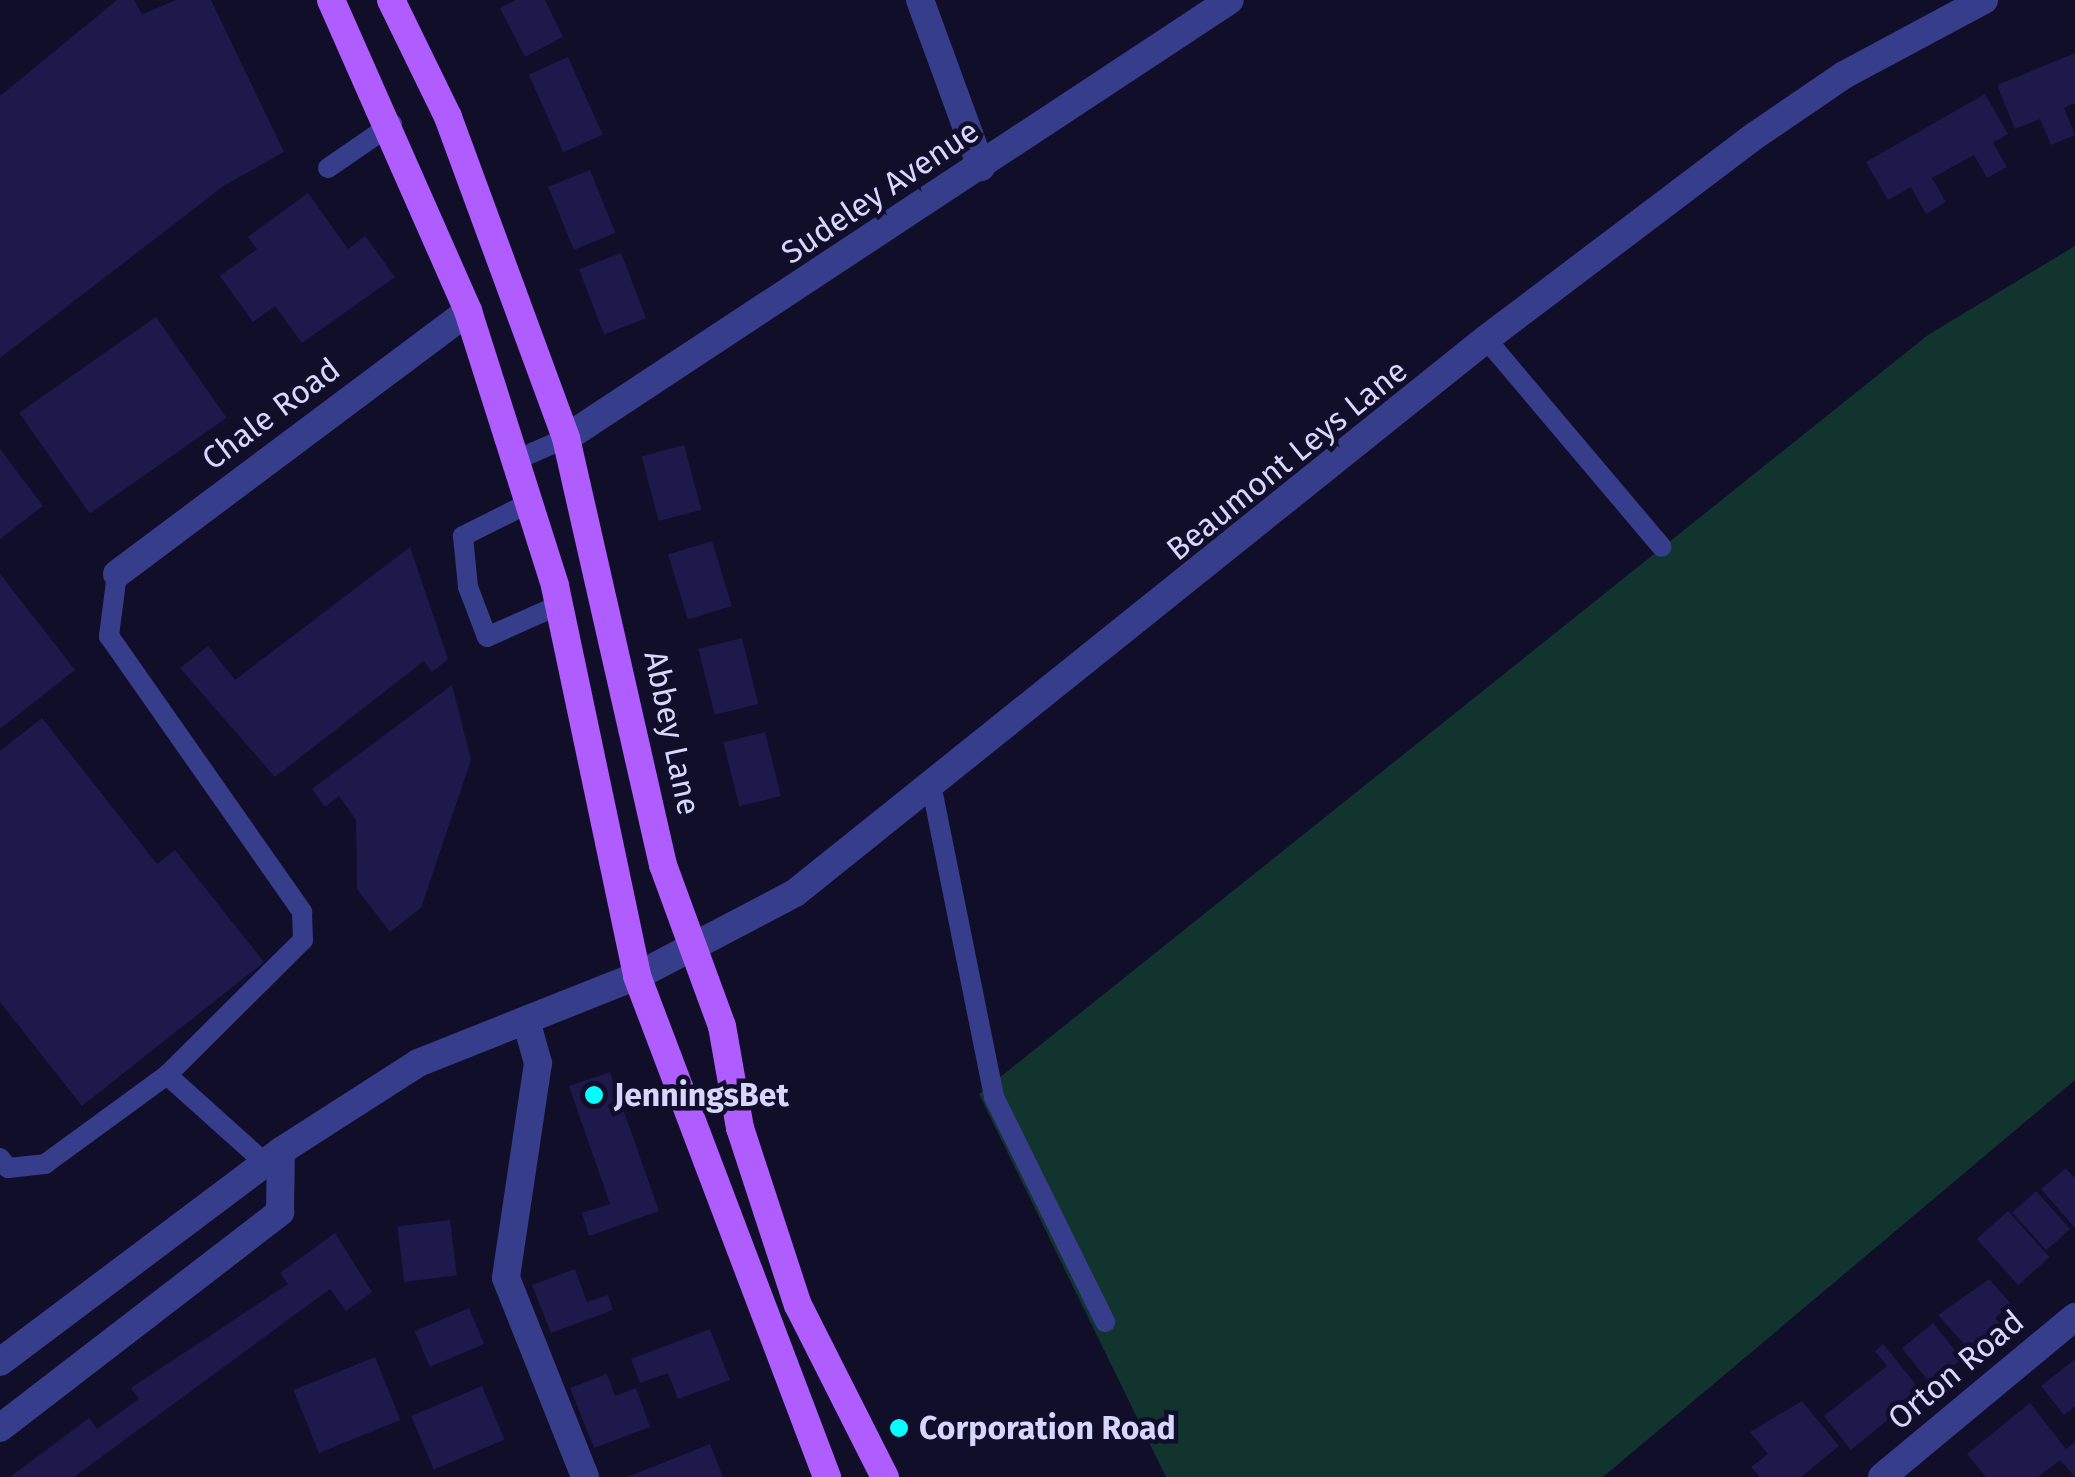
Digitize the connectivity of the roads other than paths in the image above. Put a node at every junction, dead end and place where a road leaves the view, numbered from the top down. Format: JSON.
{"nodes":[{"id":1,"x":331,"y":0,"type":"edge"},
{"id":2,"x":392,"y":0,"type":"edge"},
{"id":3,"x":920,"y":0,"type":"edge"},
{"id":4,"x":1230,"y":0,"type":"edge"},
{"id":5,"x":1984,"y":0,"type":"edge"},
{"id":6,"x":392,"y":124,"type":"junction"},
{"id":7,"x":981,"y":167,"type":"junction"},
{"id":8,"x":328,"y":168,"type":"dead end"},
{"id":9,"x":468,"y":311,"type":"junction"},
{"id":10,"x":1486,"y":339,"type":"junction"},
{"id":11,"x":566,"y":438,"type":"junction"},
{"id":12,"x":516,"y":460,"type":"junction"},
{"id":13,"x":529,"y":503,"type":"junction"},
{"id":14,"x":1662,"y":547,"type":"dead end"},
{"id":15,"x":117,"y":574,"type":"joint"},
{"id":16,"x":559,"y":605,"type":"junction"},
{"id":17,"x":932,"y":789,"type":"junction"},
{"id":18,"x":688,"y":954,"type":"junction"},
{"id":19,"x":636,"y":976,"type":"junction"},
{"id":20,"x":527,"y":1024,"type":"junction"},
{"id":21,"x":168,"y":1075,"type":"junction"},
{"id":22,"x":273,"y":1157,"type":"junction"},
{"id":23,"x":0,"y":1158,"type":"edge"},
{"id":24,"x":2075,"y":1317,"type":"edge"},
{"id":25,"x":1105,"y":1322,"type":"dead end"},
{"id":26,"x":0,"y":1362,"type":"edge"},
{"id":27,"x":0,"y":1428,"type":"edge"},
{"id":28,"x":586,"y":1477,"type":"edge"},
{"id":29,"x":827,"y":1477,"type":"edge"},
{"id":30,"x":884,"y":1477,"type":"edge"},
{"id":31,"x":1882,"y":1477,"type":"edge"}],
"edges":[{"from":1,"to":6,"type":"main road"},
{"from":2,"to":11,"type":"main road","name":"Abbey Lane"},
{"from":3,"to":7,"type":"street"},
{"from":4,"to":7,"type":"street","name":"Sudeley Avenue"},
{"from":5,"to":10,"type":"street","name":"Beaumont Leys Lane"},
{"from":6,"to":8,"type":"lane"},
{"from":6,"to":9,"type":"main road"},
{"from":7,"to":11,"type":"street","name":"Sudeley Avenue"},
{"from":9,"to":12,"type":"main road"},
{"from":9,"to":15,"type":"street","name":"Chale Road"},
{"from":10,"to":14,"type":"lane"},
{"from":10,"to":17,"type":"street","name":"Beaumont Leys Lane"},
{"from":11,"to":12,"type":"lane"},
{"from":11,"to":18,"type":"main road","name":"Abbey Lane"},
{"from":12,"to":13,"type":"main road"},
{"from":13,"to":16,"type":"main road"},
{"from":13,"to":16,"type":"lane"},
{"from":15,"to":21,"type":"lane"},
{"from":16,"to":19,"type":"main road"},
{"from":17,"to":18,"type":"street","name":"Beaumont Leys Lane"},
{"from":17,"to":25,"type":"lane"},
{"from":18,"to":19,"type":"street","name":"Beaumont Leys Lane"},
{"from":18,"to":30,"type":"main road","name":"Abbey Lane"},
{"from":19,"to":20,"type":"street"},
{"from":19,"to":29,"type":"main road"},
{"from":20,"to":22,"type":"street"},
{"from":20,"to":28,"type":"street"},
{"from":21,"to":22,"type":"lane"},
{"from":21,"to":23,"type":"lane"},
{"from":22,"to":26,"type":"street"},
{"from":22,"to":27,"type":"street"},
{"from":24,"to":31,"type":"street","name":"Orton Road"}]}
